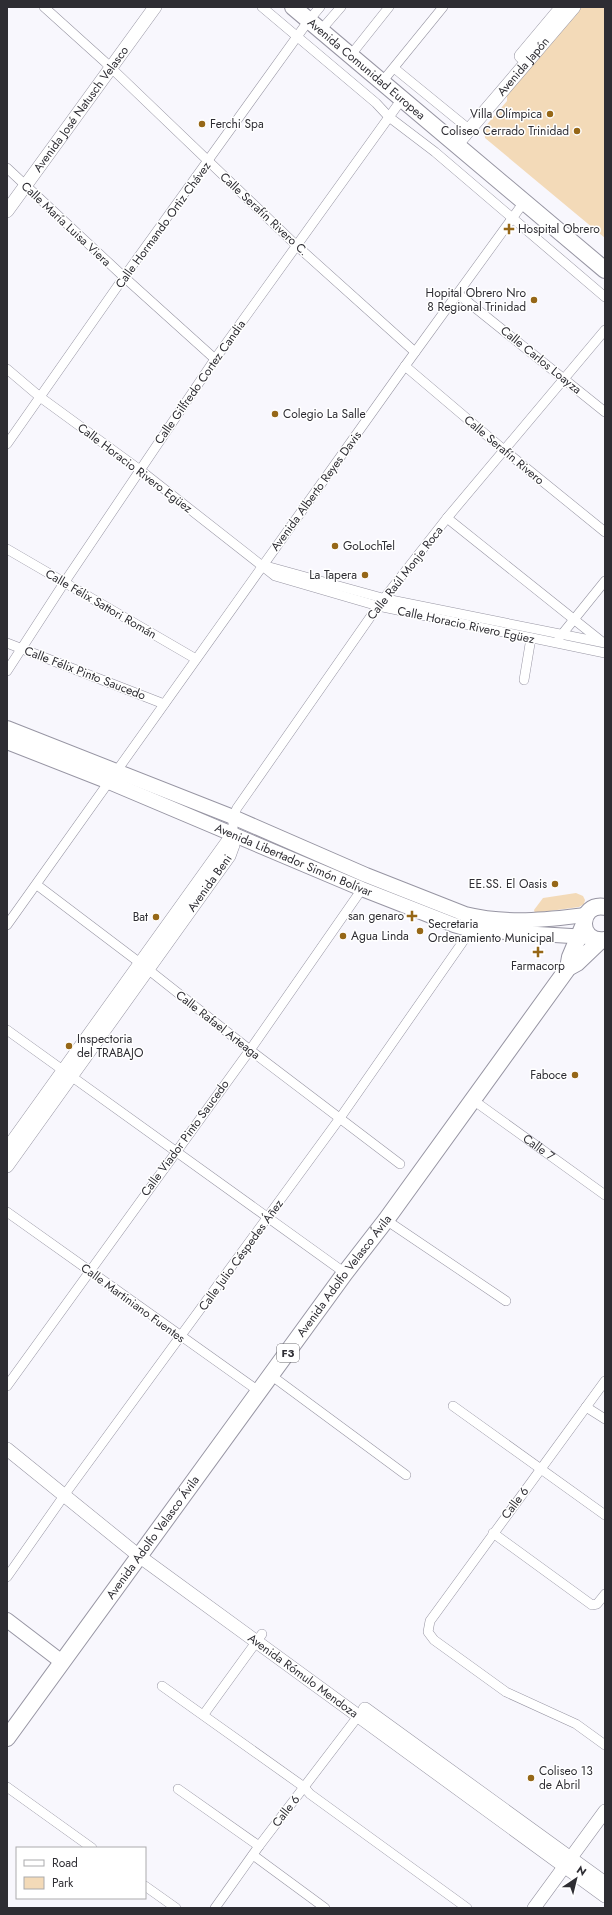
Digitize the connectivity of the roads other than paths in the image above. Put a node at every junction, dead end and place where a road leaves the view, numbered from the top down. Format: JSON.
{"nodes":[{"id":1,"x":44,"y":7,"type":"edge"},
{"id":2,"x":145,"y":7,"type":"edge"},
{"id":3,"x":156,"y":7,"type":"edge"},
{"id":4,"x":262,"y":7,"type":"edge"},
{"id":5,"x":292,"y":7,"type":"edge"},
{"id":6,"x":320,"y":7,"type":"edge"},
{"id":7,"x":341,"y":7,"type":"edge"},
{"id":8,"x":389,"y":7,"type":"edge"},
{"id":9,"x":443,"y":7,"type":"edge"},
{"id":10,"x":562,"y":7,"type":"edge"},
{"id":11,"x":574,"y":7,"type":"edge"},
{"id":12,"x":315,"y":25,"type":"junction"},
{"id":13,"x":298,"y":37,"type":"junction"},
{"id":14,"x":350,"y":56,"type":"junction"},
{"id":15,"x":108,"y":65,"type":"junction"},
{"id":16,"x":394,"y":68,"type":"junction"},
{"id":17,"x":382,"y":82,"type":"junction"},
{"id":18,"x":402,"y":99,"type":"junction"},
{"id":19,"x":389,"y":117,"type":"junction"},
{"id":20,"x":467,"y":128,"type":"junction"},
{"id":21,"x":454,"y":142,"type":"junction"},
{"id":22,"x":208,"y":161,"type":"junction"},
{"id":23,"x":7,"y":168,"type":"edge"},
{"id":24,"x":22,"y":182,"type":"junction"},
{"id":25,"x":7,"y":196,"type":"edge"},
{"id":26,"x":524,"y":202,"type":"junction"},
{"id":27,"x":7,"y":211,"type":"edge"},
{"id":28,"x":512,"y":220,"type":"junction"},
{"id":29,"x":297,"y":246,"type":"junction"},
{"id":30,"x":605,"y":270,"type":"edge"},
{"id":31,"x":124,"y":277,"type":"junction"},
{"id":32,"x":458,"y":294,"type":"junction"},
{"id":33,"x":605,"y":297,"type":"edge"},
{"id":34,"x":605,"y":330,"type":"edge"},
{"id":35,"x":415,"y":352,"type":"junction"},
{"id":36,"x":215,"y":359,"type":"junction"},
{"id":37,"x":405,"y":366,"type":"junction"},
{"id":38,"x":7,"y":369,"type":"edge"},
{"id":39,"x":564,"y":378,"type":"junction"},
{"id":40,"x":40,"y":397,"type":"junction"},
{"id":41,"x":605,"y":412,"type":"edge"},
{"id":42,"x":7,"y":444,"type":"edge"},
{"id":43,"x":504,"y":450,"type":"junction"},
{"id":44,"x":140,"y":470,"type":"junction"},
{"id":45,"x":447,"y":518,"type":"junction"},
{"id":46,"x":605,"y":532,"type":"edge"},
{"id":47,"x":7,"y":549,"type":"edge"},
{"id":48,"x":263,"y":566,"type":"junction"},
{"id":49,"x":605,"y":581,"type":"edge"},
{"id":50,"x":64,"y":583,"type":"junction"},
{"id":51,"x":386,"y":599,"type":"junction"},
{"id":52,"x":378,"y":606,"type":"junction"},
{"id":53,"x":573,"y":620,"type":"junction"},
{"id":54,"x":562,"y":635,"type":"junction"},
{"id":55,"x":531,"y":638,"type":"junction"},
{"id":56,"x":604,"y":642,"type":"edge"},
{"id":57,"x":7,"y":643,"type":"edge"},
{"id":58,"x":554,"y":643,"type":"junction"},
{"id":59,"x":22,"y":648,"type":"junction"},
{"id":60,"x":602,"y":652,"type":"edge"},
{"id":61,"x":196,"y":659,"type":"junction"},
{"id":62,"x":7,"y":671,"type":"edge"},
{"id":63,"x":524,"y":680,"type":"dead end"},
{"id":64,"x":164,"y":704,"type":"junction"},
{"id":65,"x":7,"y":728,"type":"edge"},
{"id":66,"x":7,"y":742,"type":"edge"},
{"id":67,"x":117,"y":771,"type":"junction"},
{"id":68,"x":109,"y":782,"type":"junction"},
{"id":69,"x":233,"y":818,"type":"junction"},
{"id":70,"x":233,"y":834,"type":"junction"},
{"id":71,"x":37,"y":885,"type":"junction"},
{"id":72,"x":362,"y":889,"type":"junction"},
{"id":73,"x":605,"y":907,"type":"edge"},
{"id":74,"x":7,"y":925,"type":"edge"},
{"id":75,"x":471,"y":930,"type":"junction"},
{"id":76,"x":591,"y":932,"type":"edge"},
{"id":77,"x":144,"y":966,"type":"junction"},
{"id":78,"x":568,"y":968,"type":"junction"},
{"id":79,"x":7,"y":1030,"type":"edge"},
{"id":80,"x":250,"y":1050,"type":"junction"},
{"id":81,"x":68,"y":1074,"type":"junction"},
{"id":82,"x":473,"y":1100,"type":"junction"},
{"id":83,"x":340,"y":1118,"type":"junction"},
{"id":84,"x":7,"y":1149,"type":"edge"},
{"id":85,"x":176,"y":1151,"type":"junction"},
{"id":86,"x":400,"y":1164,"type":"dead end"},
{"id":87,"x":7,"y":1166,"type":"edge"},
{"id":88,"x":605,"y":1195,"type":"edge"},
{"id":89,"x":7,"y":1212,"type":"edge"},
{"id":90,"x":268,"y":1218,"type":"junction"},
{"id":91,"x":386,"y":1220,"type":"junction"},
{"id":92,"x":90,"y":1271,"type":"junction"},
{"id":93,"x":345,"y":1273,"type":"junction"},
{"id":94,"x":506,"y":1301,"type":"dead end"},
{"id":95,"x":181,"y":1337,"type":"junction"},
{"id":96,"x":272,"y":1376,"type":"junction"},
{"id":97,"x":605,"y":1381,"type":"edge"},
{"id":98,"x":7,"y":1386,"type":"edge"},
{"id":99,"x":260,"y":1392,"type":"junction"},
{"id":100,"x":453,"y":1406,"type":"dead end"},
{"id":101,"x":586,"y":1407,"type":"junction"},
{"id":102,"x":605,"y":1419,"type":"edge"},
{"id":103,"x":7,"y":1441,"type":"edge"},
{"id":104,"x":7,"y":1449,"type":"edge"},
{"id":105,"x":541,"y":1468,"type":"junction"},
{"id":106,"x":406,"y":1476,"type":"dead end"},
{"id":107,"x":66,"y":1493,"type":"junction"},
{"id":108,"x":605,"y":1515,"type":"edge"},
{"id":109,"x":493,"y":1533,"type":"junction"},
{"id":110,"x":142,"y":1553,"type":"junction"},
{"id":111,"x":7,"y":1577,"type":"edge"},
{"id":112,"x":605,"y":1594,"type":"edge"},
{"id":113,"x":7,"y":1620,"type":"edge"},
{"id":114,"x":260,"y":1638,"type":"junction"},
{"id":115,"x":62,"y":1662,"type":"junction"},
{"id":116,"x":162,"y":1686,"type":"dead end"},
{"id":117,"x":204,"y":1714,"type":"junction"},
{"id":118,"x":359,"y":1715,"type":"junction"},
{"id":119,"x":7,"y":1738,"type":"edge"},
{"id":120,"x":605,"y":1745,"type":"edge"},
{"id":121,"x":304,"y":1786,"type":"junction"},
{"id":122,"x":7,"y":1787,"type":"edge"},
{"id":123,"x":178,"y":1789,"type":"dead end"},
{"id":124,"x":605,"y":1811,"type":"edge"},
{"id":125,"x":259,"y":1846,"type":"junction"},
{"id":126,"x":91,"y":1847,"type":"edge"},
{"id":127,"x":253,"y":1855,"type":"junction"},
{"id":128,"x":568,"y":1863,"type":"junction"},
{"id":129,"x":605,"y":1883,"type":"edge"},
{"id":130,"x":146,"y":1887,"type":"edge"},
{"id":131,"x":605,"y":1896,"type":"edge"},
{"id":132,"x":176,"y":1908,"type":"edge"},
{"id":133,"x":215,"y":1908,"type":"edge"},
{"id":134,"x":325,"y":1908,"type":"edge"},
{"id":135,"x":467,"y":1908,"type":"edge"},
{"id":136,"x":534,"y":1908,"type":"edge"}],
"edges":[{"from":1,"to":15,"type":"street","name":"Calle Serafín Rivero C."},
{"from":2,"to":15,"type":"street","name":"Avenida José Natusch Velasco"},
{"from":3,"to":15,"type":"street","name":"Avenida José Natusch Velasco"},
{"from":4,"to":13,"type":"street"},
{"from":5,"to":12,"type":"highway","name":"Avenida Comunidad Europea"},
{"from":6,"to":12,"type":"street","name":"Calle Hormando Ortiz Chávez"},
{"from":7,"to":12,"type":"street"},
{"from":8,"to":14,"type":"street"},
{"from":9,"to":16,"type":"street"},
{"from":10,"to":20,"type":"street","name":"Avenida Japón"},
{"from":11,"to":20,"type":"street","name":"Avenida Japón"},
{"from":12,"to":13,"type":"street","name":"Calle Hormando Ortiz Chávez"},
{"from":12,"to":14,"type":"highway","name":"Avenida Comunidad Europea"},
{"from":13,"to":19,"type":"street"},
{"from":13,"to":22,"type":"street","name":"Calle Hormando Ortiz Chávez"},
{"from":14,"to":17,"type":"highway","name":"Avenida Comunidad Europea"},
{"from":15,"to":22,"type":"street","name":"Calle Serafín Rivero C."},
{"from":15,"to":24,"type":"street","name":"Avenida José Natusch Velasco"},
{"from":16,"to":17,"type":"street"},
{"from":16,"to":20,"type":"street"},
{"from":17,"to":18,"type":"highway","name":"Avenida Comunidad Europea"},
{"from":18,"to":19,"type":"street","name":"Calle Gilfredo Cortez Candia"},
{"from":18,"to":21,"type":"highway","name":"Avenida Comunidad Europea"},
{"from":19,"to":28,"type":"street"},
{"from":19,"to":29,"type":"street","name":"Calle Gilfredo Cortez Candia"},
{"from":20,"to":21,"type":"street","name":"Avenida Japón"},
{"from":21,"to":26,"type":"highway","name":"Avenida Comunidad Europea"},
{"from":22,"to":29,"type":"street","name":"Calle Serafín Rivero C."},
{"from":22,"to":31,"type":"street","name":"Calle Hormando Ortiz Chávez"},
{"from":23,"to":24,"type":"street","name":"Calle María Luisa Viera"},
{"from":24,"to":25,"type":"street","name":"Avenida José Natusch Velasco"},
{"from":24,"to":27,"type":"street","name":"Avenida José Natusch Velasco"},
{"from":24,"to":31,"type":"street","name":"Calle María Luisa Viera"},
{"from":26,"to":28,"type":"street","name":"Avenida Alberto Reyes Davis"},
{"from":26,"to":30,"type":"highway","name":"Avenida Comunidad Europea"},
{"from":28,"to":32,"type":"street","name":"Avenida Alberto Reyes Davis"},
{"from":28,"to":33,"type":"street"},
{"from":29,"to":35,"type":"street","name":"Calle Serafín Rivero C."},
{"from":29,"to":36,"type":"street","name":"Calle Gilfredo Cortez Candia"},
{"from":31,"to":36,"type":"street","name":"Calle María Luisa Viera"},
{"from":31,"to":40,"type":"street","name":"Calle Hormando Ortiz Chávez"},
{"from":32,"to":35,"type":"street","name":"Avenida Alberto Reyes Davis"},
{"from":32,"to":39,"type":"street","name":"Calle Carlos Loayza"},
{"from":34,"to":39,"type":"street","name":"Calle Raúl Monje Roca"},
{"from":35,"to":37,"type":"street","name":"Avenida Alberto Reyes Davis"},
{"from":36,"to":44,"type":"street","name":"Calle Gilfredo Cortez Candia"},
{"from":37,"to":43,"type":"street","name":"Calle Serafín Rivero"},
{"from":37,"to":48,"type":"street","name":"Avenida Alberto Reyes Davis"},
{"from":38,"to":40,"type":"street","name":"Calle Horacio Rivero Egüez"},
{"from":39,"to":41,"type":"street","name":"Calle Carlos Loayza"},
{"from":39,"to":43,"type":"street","name":"Calle Raúl Monje Roca"},
{"from":40,"to":42,"type":"street","name":"Calle Hormando Ortiz Chávez"},
{"from":40,"to":44,"type":"street","name":"Calle Horacio Rivero Egüez"},
{"from":43,"to":45,"type":"street","name":"Calle Raúl Monje Roca"},
{"from":43,"to":46,"type":"street","name":"Calle Serafín Rivero"},
{"from":44,"to":48,"type":"street","name":"Calle Horacio Rivero Egüez"},
{"from":44,"to":50,"type":"street","name":"Calle Gilfredo Cortez Candia"},
{"from":45,"to":51,"type":"street","name":"Calle Raúl Monje Roca"},
{"from":45,"to":53,"type":"street"},
{"from":47,"to":50,"type":"street","name":"Calle Félix Sattori Román"},
{"from":48,"to":51,"type":"street","name":"Calle Horacio Rivero Egüez"},
{"from":48,"to":52,"type":"street","name":"Calle Horacio Rivero Egüez"},
{"from":48,"to":61,"type":"street","name":"Avenida Alberto Reyes Davis"},
{"from":49,"to":53,"type":"street"},
{"from":50,"to":59,"type":"street","name":"Calle Gilfredo Cortez Candia"},
{"from":50,"to":61,"type":"street","name":"Calle Félix Sattori Román"},
{"from":51,"to":52,"type":"street","name":"Calle Raúl Monje Roca"},
{"from":51,"to":54,"type":"street","name":"Calle Horacio Rivero Egüez"},
{"from":52,"to":55,"type":"street","name":"Calle Horacio Rivero Egüez"},
{"from":52,"to":69,"type":"street","name":"Calle Raúl Monje Roca"},
{"from":53,"to":54,"type":"street"},
{"from":53,"to":56,"type":"street"},
{"from":54,"to":56,"type":"street","name":"Calle Horacio Rivero Egüez"},
{"from":54,"to":58,"type":"street"},
{"from":55,"to":58,"type":"street","name":"Calle Horacio Rivero Egüez"},
{"from":55,"to":63,"type":"street"},
{"from":56,"to":60,"type":"street"},
{"from":57,"to":59,"type":"street","name":"Calle Félix Pinto Saucedo"},
{"from":58,"to":60,"type":"street","name":"Calle Horacio Rivero Egüez"},
{"from":59,"to":62,"type":"street","name":"Calle Gilfredo Cortez Candia"},
{"from":59,"to":64,"type":"street","name":"Calle Félix Pinto Saucedo"},
{"from":61,"to":64,"type":"street","name":"Avenida Alberto Reyes Davis"},
{"from":64,"to":67,"type":"street","name":"Avenida Alberto Reyes Davis"},
{"from":65,"to":67,"type":"main road","name":"Avenida Libertador Simón Bolívar"},
{"from":66,"to":68,"type":"main road","name":"Avenida Libertador Simón Bolívar"},
{"from":67,"to":68,"type":"street","name":"Avenida Alberto Reyes Davis"},
{"from":67,"to":69,"type":"main road","name":"Avenida Libertador Simón Bolívar"},
{"from":68,"to":70,"type":"main road","name":"Avenida Libertador Simón Bolívar"},
{"from":68,"to":71,"type":"street","name":"Avenida Alberto Reyes Davis"},
{"from":69,"to":70,"type":"street","name":"Calle Raúl Monje Roca"},
{"from":69,"to":76,"type":"main road","name":"Avenida Libertador Simón Bolívar"},
{"from":70,"to":72,"type":"main road","name":"Avenida Libertador Simón Bolívar"},
{"from":70,"to":77,"type":"street","name":"Avenida Beni"},
{"from":71,"to":74,"type":"street","name":"Avenida Alberto Reyes Davis"},
{"from":71,"to":77,"type":"street","name":"Calle Rafael Arteaga"},
{"from":72,"to":75,"type":"main road","name":"Avenida Libertador Simón Bolívar"},
{"from":72,"to":80,"type":"street","name":"Calle Viador Pinto Saucedo"},
{"from":73,"to":76,"type":"highway"},
{"from":75,"to":76,"type":"main road","name":"Avenida Libertador Simón Bolívar"},
{"from":75,"to":83,"type":"street","name":"Calle Julio Céspedes Áñez"},
{"from":76,"to":78,"type":"highway","name":"Avenida Adolfo Velasco Ávila","number":"F3"},
{"from":76,"to":78,"type":"highway","name":"Avenida Adolfo Velasco Ávila","number":"F3"},
{"from":77,"to":80,"type":"street","name":"Calle Rafael Arteaga"},
{"from":77,"to":81,"type":"street","name":"Avenida Beni"},
{"from":78,"to":82,"type":"highway","name":"Avenida Adolfo Velasco Ávila","number":"F3"},
{"from":79,"to":81,"type":"street"},
{"from":80,"to":83,"type":"street","name":"Calle Rafael Arteaga"},
{"from":80,"to":85,"type":"street","name":"Calle Viador Pinto Saucedo"},
{"from":81,"to":84,"type":"street","name":"Avenida Beni"},
{"from":81,"to":85,"type":"street"},
{"from":81,"to":87,"type":"street","name":"Avenida Beni"},
{"from":82,"to":88,"type":"street","name":"Calle 7"},
{"from":82,"to":91,"type":"highway","name":"Avenida Adolfo Velasco Ávila","number":"F3"},
{"from":83,"to":86,"type":"street","name":"Calle Rafael Arteaga"},
{"from":83,"to":90,"type":"street","name":"Calle Julio Céspedes Áñez"},
{"from":85,"to":90,"type":"street"},
{"from":85,"to":92,"type":"street","name":"Calle Viador Pinto Saucedo"},
{"from":89,"to":92,"type":"street","name":"Calle Martiniano Fuentes"},
{"from":90,"to":93,"type":"street"},
{"from":90,"to":95,"type":"street","name":"Calle Julio Céspedes Áñez"},
{"from":91,"to":93,"type":"highway","name":"Avenida Adolfo Velasco Ávila","number":"F3"},
{"from":91,"to":94,"type":"street"},
{"from":92,"to":95,"type":"street","name":"Calle Martiniano Fuentes"},
{"from":92,"to":98,"type":"street","name":"Calle Viador Pinto Saucedo"},
{"from":93,"to":96,"type":"highway","name":"Avenida Adolfo Velasco Ávila","number":"F3"},
{"from":95,"to":99,"type":"street","name":"Calle Martiniano Fuentes"},
{"from":95,"to":107,"type":"street","name":"Calle Julio Céspedes Áñez"},
{"from":96,"to":99,"type":"highway","name":"Avenida Adolfo Velasco Ávila","number":"F3"},
{"from":96,"to":106,"type":"street"},
{"from":97,"to":101,"type":"street","name":"Calle 6"},
{"from":99,"to":110,"type":"highway","name":"Avenida Adolfo Velasco Ávila","number":"F3"},
{"from":100,"to":105,"type":"street"},
{"from":101,"to":102,"type":"street"},
{"from":101,"to":105,"type":"street","name":"Calle 6"},
{"from":103,"to":107,"type":"street","name":"Avenida Rómulo Mendoza"},
{"from":104,"to":107,"type":"street","name":"Avenida Rómulo Mendoza"},
{"from":105,"to":108,"type":"street"},
{"from":105,"to":109,"type":"street","name":"Calle 6"},
{"from":107,"to":110,"type":"street","name":"Avenida Rómulo Mendoza"},
{"from":107,"to":111,"type":"street","name":"Calle Julio Céspedes Áñez"},
{"from":109,"to":112,"type":"street"},
{"from":109,"to":120,"type":"street","name":"Calle 6"},
{"from":110,"to":114,"type":"street","name":"Avenida Rómulo Mendoza"},
{"from":110,"to":115,"type":"highway","name":"Avenida Adolfo Velasco Ávila","number":"F3"},
{"from":113,"to":115,"type":"main road"},
{"from":114,"to":117,"type":"street"},
{"from":114,"to":118,"type":"street","name":"Avenida Rómulo Mendoza"},
{"from":114,"to":128,"type":"street","name":"Avenida Rómulo Mendoza"},
{"from":115,"to":119,"type":"highway","name":"Avenida Adolfo Velasco Ávila","number":"F3"},
{"from":116,"to":117,"type":"street"},
{"from":117,"to":121,"type":"street"},
{"from":118,"to":121,"type":"street","name":"Calle 6"},
{"from":118,"to":128,"type":"street","name":"Avenida Rómulo Mendoza"},
{"from":121,"to":125,"type":"street","name":"Calle 6"},
{"from":121,"to":135,"type":"street"},
{"from":122,"to":126,"type":"street"},
{"from":123,"to":125,"type":"street"},
{"from":124,"to":128,"type":"street"},
{"from":125,"to":127,"type":"street","name":"Calle 6"},
{"from":127,"to":133,"type":"street","name":"Calle 6"},
{"from":127,"to":134,"type":"street"},
{"from":128,"to":129,"type":"street","name":"Avenida Rómulo Mendoza"},
{"from":128,"to":131,"type":"street","name":"Avenida Rómulo Mendoza"},
{"from":128,"to":136,"type":"street"},
{"from":130,"to":132,"type":"street"}]}
